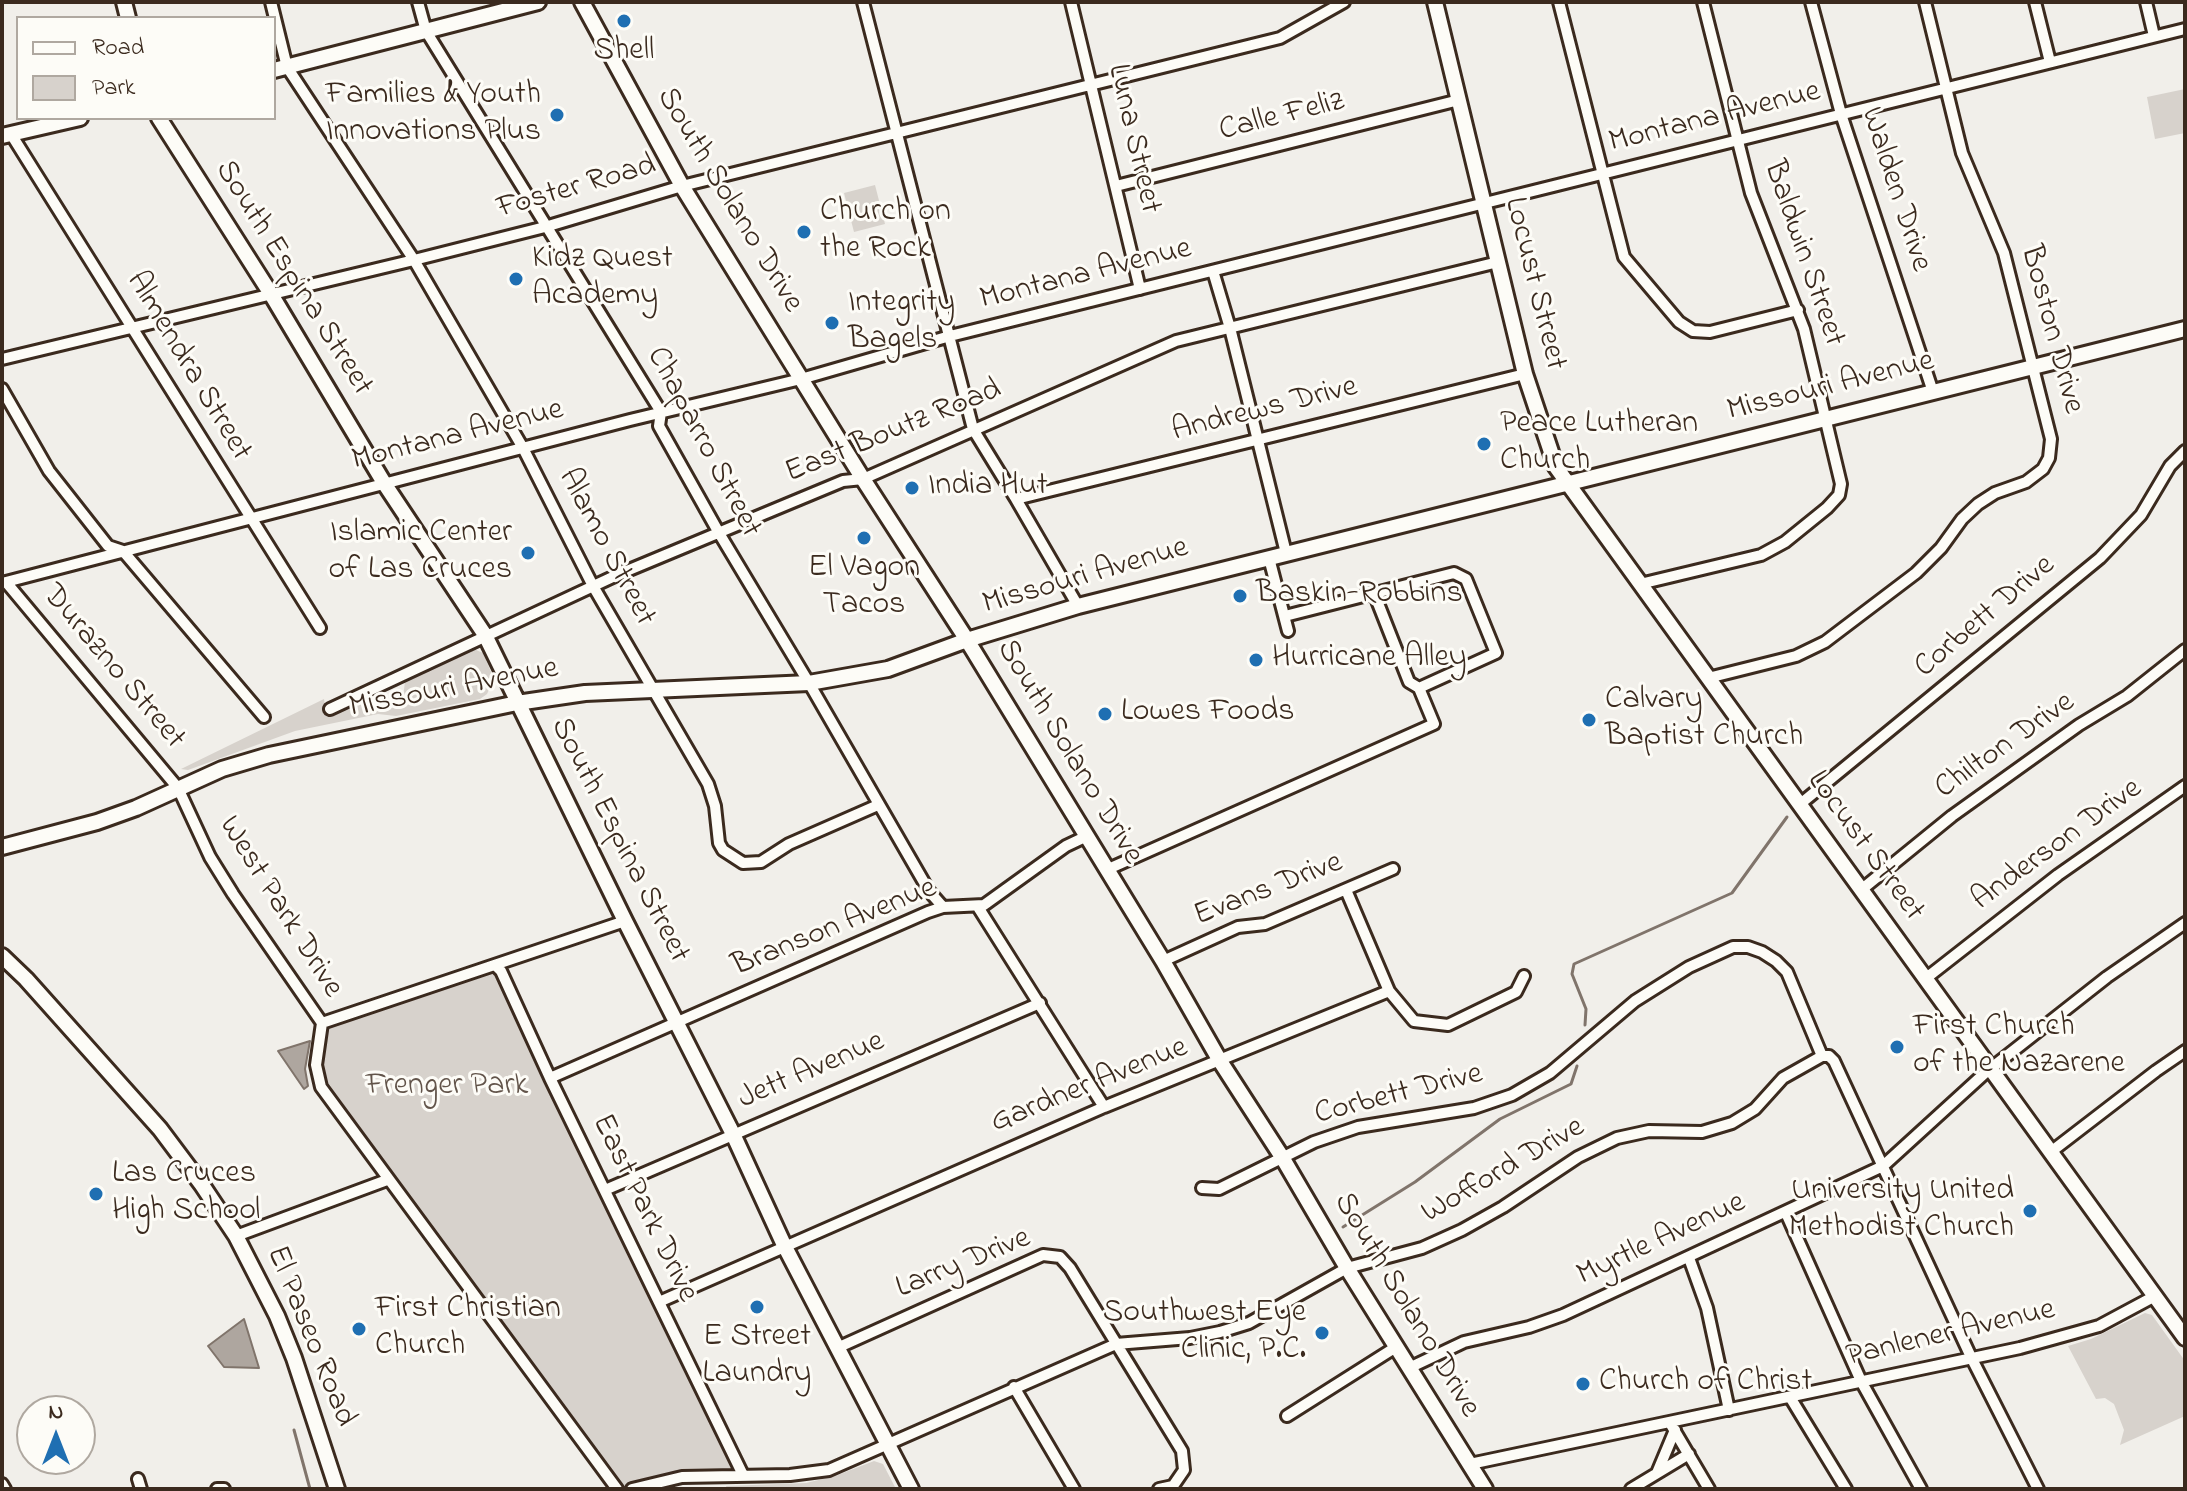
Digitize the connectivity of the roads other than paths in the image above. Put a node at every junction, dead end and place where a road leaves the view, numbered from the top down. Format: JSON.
{"nodes":[{"id":1,"x":418,"y":2,"type":"edge"},
{"id":2,"x":538,"y":2,"type":"edge"},
{"id":3,"x":582,"y":2,"type":"edge"},
{"id":4,"x":863,"y":2,"type":"edge"},
{"id":5,"x":1071,"y":2,"type":"edge"},
{"id":6,"x":1344,"y":2,"type":"edge"},
{"id":7,"x":1435,"y":2,"type":"edge"},
{"id":8,"x":1559,"y":2,"type":"edge"},
{"id":9,"x":1703,"y":2,"type":"edge"},
{"id":10,"x":1811,"y":2,"type":"edge"},
{"id":11,"x":1925,"y":2,"type":"edge"},
{"id":12,"x":2035,"y":2,"type":"edge"},
{"id":13,"x":2146,"y":2,"type":"edge"},
{"id":14,"x":2185,"y":29,"type":"edge"},
{"id":15,"x":426,"y":31,"type":"junction"},
{"id":16,"x":2154,"y":36,"type":"junction"},
{"id":17,"x":276,"y":39,"type":"edge"},
{"id":18,"x":2050,"y":62,"type":"junction"},
{"id":19,"x":280,"y":68,"type":"edge"},
{"id":20,"x":1092,"y":83,"type":"junction"},
{"id":21,"x":1946,"y":88,"type":"junction"},
{"id":22,"x":1459,"y":100,"type":"junction"},
{"id":23,"x":1841,"y":114,"type":"junction"},
{"id":24,"x":71,"y":120,"type":"edge"},
{"id":25,"x":160,"y":120,"type":"edge"},
{"id":26,"x":896,"y":132,"type":"junction"},
{"id":27,"x":7,"y":135,"type":"edge"},
{"id":28,"x":1738,"y":140,"type":"junction"},
{"id":29,"x":1603,"y":173,"type":"junction"},
{"id":30,"x":682,"y":186,"type":"junction"},
{"id":31,"x":1116,"y":186,"type":"junction"},
{"id":32,"x":1484,"y":203,"type":"junction"},
{"id":33,"x":545,"y":227,"type":"junction"},
{"id":34,"x":414,"y":260,"type":"junction"},
{"id":35,"x":1498,"y":262,"type":"junction"},
{"id":36,"x":1213,"y":271,"type":"junction"},
{"id":37,"x":1140,"y":289,"type":"junction"},
{"id":38,"x":271,"y":294,"type":"junction"},
{"id":39,"x":1798,"y":310,"type":"junction"},
{"id":40,"x":134,"y":328,"type":"junction"},
{"id":41,"x":1230,"y":328,"type":"junction"},
{"id":42,"x":2185,"y":329,"type":"edge"},
{"id":43,"x":950,"y":336,"type":"junction"},
{"id":44,"x":2,"y":359,"type":"edge"},
{"id":45,"x":2033,"y":367,"type":"junction"},
{"id":46,"x":1525,"y":374,"type":"junction"},
{"id":47,"x":801,"y":379,"type":"junction"},
{"id":48,"x":2,"y":389,"type":"edge"},
{"id":49,"x":1933,"y":392,"type":"junction"},
{"id":50,"x":661,"y":412,"type":"junction"},
{"id":51,"x":1826,"y":418,"type":"junction"},
{"id":52,"x":973,"y":429,"type":"junction"},
{"id":53,"x":1257,"y":438,"type":"junction"},
{"id":54,"x":523,"y":448,"type":"junction"},
{"id":55,"x":2185,"y":451,"type":"edge"},
{"id":56,"x":863,"y":479,"type":"junction"},
{"id":57,"x":384,"y":483,"type":"junction"},
{"id":58,"x":1566,"y":483,"type":"junction"},
{"id":59,"x":1016,"y":499,"type":"junction"},
{"id":60,"x":250,"y":518,"type":"junction"},
{"id":61,"x":719,"y":533,"type":"junction"},
{"id":62,"x":123,"y":551,"type":"junction"},
{"id":63,"x":1286,"y":553,"type":"junction"},
{"id":64,"x":1269,"y":558,"type":"junction"},
{"id":65,"x":4,"y":582,"type":"edge"},
{"id":66,"x":1640,"y":584,"type":"junction"},
{"id":67,"x":593,"y":586,"type":"junction"},
{"id":68,"x":1374,"y":593,"type":"junction"},
{"id":69,"x":1078,"y":606,"type":"junction"},
{"id":70,"x":1285,"y":616,"type":"junction"},
{"id":71,"x":320,"y":628,"type":"dead end"},
{"id":72,"x":1288,"y":631,"type":"dead end"},
{"id":73,"x":485,"y":635,"type":"junction"},
{"id":74,"x":967,"y":640,"type":"junction"},
{"id":75,"x":2185,"y":650,"type":"edge"},
{"id":76,"x":1708,"y":678,"type":"junction"},
{"id":77,"x":809,"y":683,"type":"junction"},
{"id":78,"x":1419,"y":688,"type":"junction"},
{"id":79,"x":654,"y":690,"type":"junction"},
{"id":80,"x":517,"y":703,"type":"junction"},
{"id":81,"x":330,"y":709,"type":"dead end"},
{"id":82,"x":264,"y":717,"type":"dead end"},
{"id":83,"x":2185,"y":786,"type":"edge"},
{"id":84,"x":178,"y":788,"type":"junction"},
{"id":85,"x":878,"y":805,"type":"junction"},
{"id":86,"x":1799,"y":805,"type":"junction"},
{"id":87,"x":1085,"y":837,"type":"junction"},
{"id":88,"x":2,"y":847,"type":"edge"},
{"id":89,"x":1393,"y":869,"type":"dead end"},
{"id":90,"x":1106,"y":870,"type":"junction"},
{"id":91,"x":1346,"y":890,"type":"junction"},
{"id":92,"x":1861,"y":890,"type":"junction"},
{"id":93,"x":943,"y":907,"type":"junction"},
{"id":94,"x":978,"y":907,"type":"junction"},
{"id":95,"x":625,"y":921,"type":"junction"},
{"id":96,"x":2185,"y":923,"type":"edge"},
{"id":97,"x":2,"y":956,"type":"edge"},
{"id":98,"x":1163,"y":961,"type":"junction"},
{"id":99,"x":496,"y":966,"type":"junction"},
{"id":100,"x":1524,"y":976,"type":"dead end"},
{"id":101,"x":1925,"y":979,"type":"junction"},
{"id":102,"x":1389,"y":991,"type":"junction"},
{"id":103,"x":1040,"y":1003,"type":"junction"},
{"id":104,"x":322,"y":1023,"type":"junction"},
{"id":105,"x":677,"y":1023,"type":"junction"},
{"id":106,"x":2185,"y":1051,"type":"edge"},
{"id":107,"x":1822,"y":1056,"type":"junction"},
{"id":108,"x":1220,"y":1061,"type":"junction"},
{"id":109,"x":1991,"y":1069,"type":"junction"},
{"id":110,"x":550,"y":1078,"type":"junction"},
{"id":111,"x":1104,"y":1107,"type":"junction"},
{"id":112,"x":733,"y":1134,"type":"junction"},
{"id":113,"x":2052,"y":1151,"type":"junction"},
{"id":114,"x":1282,"y":1157,"type":"junction"},
{"id":115,"x":1883,"y":1166,"type":"junction"},
{"id":116,"x":387,"y":1180,"type":"junction"},
{"id":117,"x":1202,"y":1188,"type":"dead end"},
{"id":118,"x":605,"y":1190,"type":"junction"},
{"id":119,"x":1786,"y":1213,"type":"junction"},
{"id":120,"x":236,"y":1236,"type":"junction"},
{"id":121,"x":784,"y":1245,"type":"junction"},
{"id":122,"x":1689,"y":1258,"type":"junction"},
{"id":123,"x":1347,"y":1268,"type":"junction"},
{"id":124,"x":2155,"y":1296,"type":"junction"},
{"id":125,"x":659,"y":1302,"type":"junction"},
{"id":126,"x":2185,"y":1338,"type":"edge"},
{"id":127,"x":1116,"y":1344,"type":"junction"},
{"id":128,"x":1396,"y":1347,"type":"junction"},
{"id":129,"x":837,"y":1348,"type":"junction"},
{"id":130,"x":1971,"y":1357,"type":"junction"},
{"id":131,"x":1409,"y":1368,"type":"junction"},
{"id":132,"x":1861,"y":1381,"type":"junction"},
{"id":133,"x":1014,"y":1387,"type":"junction"},
{"id":134,"x":1790,"y":1397,"type":"junction"},
{"id":135,"x":1729,"y":1410,"type":"junction"},
{"id":136,"x":1287,"y":1416,"type":"dead end"},
{"id":137,"x":1672,"y":1427,"type":"junction"},
{"id":138,"x":887,"y":1442,"type":"junction"},
{"id":139,"x":1689,"y":1454,"type":"junction"},
{"id":140,"x":1470,"y":1464,"type":"junction"},
{"id":141,"x":1657,"y":1473,"type":"junction"},
{"id":142,"x":743,"y":1475,"type":"junction"},
{"id":143,"x":217,"y":1489,"type":"edge"},
{"id":144,"x":224,"y":1489,"type":"edge"},
{"id":145,"x":337,"y":1489,"type":"edge"},
{"id":146,"x":617,"y":1489,"type":"edge"},
{"id":147,"x":632,"y":1489,"type":"edge"},
{"id":148,"x":911,"y":1489,"type":"edge"},
{"id":149,"x":1074,"y":1489,"type":"edge"},
{"id":150,"x":1159,"y":1489,"type":"edge"},
{"id":151,"x":1485,"y":1489,"type":"edge"},
{"id":152,"x":1631,"y":1489,"type":"edge"},
{"id":153,"x":1709,"y":1489,"type":"edge"},
{"id":154,"x":1846,"y":1489,"type":"edge"},
{"id":155,"x":1921,"y":1489,"type":"edge"},
{"id":156,"x":2038,"y":1489,"type":"edge"}],
"edges":[{"from":1,"to":15,"type":"street","name":"Chaparro Street"},
{"from":2,"to":15,"type":"street"},
{"from":3,"to":30,"type":"street","name":"South Solano Drive"},
{"from":4,"to":26,"type":"street"},
{"from":5,"to":20,"type":"street","name":"Luna Street"},
{"from":6,"to":20,"type":"street","name":"Foster Road"},
{"from":7,"to":22,"type":"street","name":"Locust Street"},
{"from":8,"to":29,"type":"street"},
{"from":9,"to":28,"type":"street"},
{"from":10,"to":23,"type":"street","name":"Walden Drive"},
{"from":11,"to":21,"type":"street","name":"Boston Drive"},
{"from":12,"to":18,"type":"street"},
{"from":13,"to":16,"type":"street"},
{"from":14,"to":16,"type":"street","name":"Montana Avenue"},
{"from":15,"to":19,"type":"street"},
{"from":15,"to":33,"type":"street","name":"Chaparro Street"},
{"from":16,"to":18,"type":"street","name":"Montana Avenue"},
{"from":17,"to":19,"type":"street","name":"Alamo Street"},
{"from":18,"to":21,"type":"street","name":"Montana Avenue"},
{"from":19,"to":34,"type":"street","name":"Alamo Street"},
{"from":20,"to":26,"type":"street","name":"Foster Road"},
{"from":20,"to":31,"type":"street","name":"Luna Street"},
{"from":21,"to":23,"type":"street","name":"Montana Avenue"},
{"from":21,"to":45,"type":"street","name":"Boston Drive"},
{"from":22,"to":31,"type":"street","name":"Calle Feliz"},
{"from":22,"to":32,"type":"street","name":"Locust Street"},
{"from":23,"to":28,"type":"street","name":"Montana Avenue"},
{"from":23,"to":49,"type":"street","name":"Walden Drive"},
{"from":24,"to":27,"type":"street"},
{"from":25,"to":38,"type":"street","name":"South Espina Street"},
{"from":26,"to":30,"type":"street","name":"Foster Road"},
{"from":26,"to":43,"type":"street"},
{"from":27,"to":40,"type":"street","name":"Almendra Street"},
{"from":28,"to":29,"type":"street","name":"Montana Avenue"},
{"from":28,"to":39,"type":"street","name":"Baldwin Street"},
{"from":29,"to":32,"type":"street","name":"Montana Avenue"},
{"from":29,"to":39,"type":"street"},
{"from":30,"to":33,"type":"street","name":"Foster Road"},
{"from":30,"to":47,"type":"street","name":"South Solano Drive"},
{"from":31,"to":37,"type":"street","name":"Luna Street"},
{"from":32,"to":35,"type":"street","name":"Locust Street"},
{"from":32,"to":36,"type":"street","name":"Montana Avenue"},
{"from":33,"to":34,"type":"street","name":"Foster Road"},
{"from":33,"to":50,"type":"street","name":"Chaparro Street"},
{"from":34,"to":38,"type":"street","name":"Foster Road"},
{"from":34,"to":54,"type":"street","name":"Alamo Street"},
{"from":35,"to":41,"type":"street","name":"East Boutz Road"},
{"from":35,"to":46,"type":"street","name":"Locust Street"},
{"from":36,"to":37,"type":"street","name":"Montana Avenue"},
{"from":36,"to":41,"type":"street"},
{"from":37,"to":43,"type":"street","name":"Montana Avenue"},
{"from":38,"to":40,"type":"street","name":"Foster Road"},
{"from":38,"to":57,"type":"street","name":"South Espina Street"},
{"from":39,"to":51,"type":"street","name":"Baldwin Street"},
{"from":40,"to":44,"type":"street","name":"Foster Road"},
{"from":40,"to":60,"type":"street","name":"Almendra Street"},
{"from":41,"to":52,"type":"street","name":"East Boutz Road"},
{"from":41,"to":53,"type":"street"},
{"from":42,"to":45,"type":"street","name":"Missouri Avenue"},
{"from":43,"to":47,"type":"street","name":"Montana Avenue"},
{"from":43,"to":52,"type":"street"},
{"from":45,"to":49,"type":"street","name":"Missouri Avenue"},
{"from":45,"to":76,"type":"street","name":"Boston Drive"},
{"from":46,"to":53,"type":"street","name":"Andrews Drive"},
{"from":46,"to":58,"type":"street","name":"Locust Street"},
{"from":47,"to":50,"type":"street","name":"Montana Avenue"},
{"from":47,"to":56,"type":"street","name":"South Solano Drive"},
{"from":48,"to":62,"type":"street"},
{"from":49,"to":51,"type":"street","name":"Missouri Avenue"},
{"from":50,"to":54,"type":"street","name":"Montana Avenue"},
{"from":50,"to":61,"type":"street","name":"Chaparro Street"},
{"from":51,"to":58,"type":"street","name":"Missouri Avenue"},
{"from":51,"to":66,"type":"street","name":"Baldwin Street"},
{"from":52,"to":56,"type":"street","name":"East Boutz Road"},
{"from":52,"to":59,"type":"street"},
{"from":53,"to":59,"type":"street","name":"Andrews Drive"},
{"from":53,"to":63,"type":"street"},
{"from":54,"to":57,"type":"street","name":"Montana Avenue"},
{"from":54,"to":67,"type":"street","name":"Alamo Street"},
{"from":55,"to":86,"type":"street","name":"Corbett Drive"},
{"from":56,"to":61,"type":"street","name":"East Boutz Road"},
{"from":56,"to":74,"type":"street","name":"South Solano Drive"},
{"from":57,"to":60,"type":"street","name":"Montana Avenue"},
{"from":57,"to":73,"type":"street","name":"South Espina Street"},
{"from":58,"to":63,"type":"street","name":"Missouri Avenue"},
{"from":58,"to":66,"type":"street","name":"Locust Street"},
{"from":59,"to":69,"type":"street"},
{"from":60,"to":62,"type":"street","name":"Montana Avenue"},
{"from":60,"to":71,"type":"street","name":"Almendra Street"},
{"from":61,"to":67,"type":"street","name":"East Boutz Road"},
{"from":61,"to":77,"type":"street","name":"Chaparro Street"},
{"from":62,"to":65,"type":"street","name":"Montana Avenue"},
{"from":62,"to":82,"type":"street"},
{"from":63,"to":64,"type":"street","name":"Missouri Avenue"},
{"from":64,"to":69,"type":"street","name":"Missouri Avenue"},
{"from":64,"to":70,"type":"street"},
{"from":65,"to":84,"type":"street","name":"Durazno Street"},
{"from":66,"to":76,"type":"street","name":"Locust Street"},
{"from":67,"to":73,"type":"street","name":"East Boutz Road"},
{"from":67,"to":79,"type":"street","name":"Alamo Street"},
{"from":68,"to":70,"type":"street"},
{"from":68,"to":78,"type":"street"},
{"from":68,"to":78,"type":"street"},
{"from":69,"to":74,"type":"street","name":"Missouri Avenue"},
{"from":70,"to":72,"type":"street"},
{"from":73,"to":80,"type":"street","name":"South Espina Street"},
{"from":73,"to":81,"type":"street","name":"East Boutz Road"},
{"from":74,"to":77,"type":"street","name":"Missouri Avenue"},
{"from":74,"to":87,"type":"street","name":"South Solano Drive"},
{"from":75,"to":92,"type":"street","name":"Chilton Drive"},
{"from":76,"to":86,"type":"street","name":"Locust Street"},
{"from":77,"to":79,"type":"street","name":"Missouri Avenue"},
{"from":77,"to":85,"type":"street","name":"Chaparro Street"},
{"from":78,"to":90,"type":"street"},
{"from":79,"to":80,"type":"street","name":"Missouri Avenue"},
{"from":79,"to":85,"type":"street","name":"Alamo Street"},
{"from":80,"to":84,"type":"street","name":"Missouri Avenue"},
{"from":80,"to":95,"type":"street","name":"South Espina Street"},
{"from":83,"to":101,"type":"street","name":"Anderson Drive"},
{"from":84,"to":88,"type":"street","name":"Missouri Avenue"},
{"from":84,"to":104,"type":"street","name":"West Park Drive"},
{"from":85,"to":93,"type":"street","name":"Chaparro Street"},
{"from":86,"to":92,"type":"street","name":"Locust Street"},
{"from":87,"to":90,"type":"street","name":"South Solano Drive"},
{"from":87,"to":94,"type":"street","name":"Branson Avenue"},
{"from":89,"to":91,"type":"street","name":"Evans Drive"},
{"from":90,"to":98,"type":"street","name":"South Solano Drive"},
{"from":91,"to":98,"type":"street","name":"Evans Drive"},
{"from":91,"to":102,"type":"street"},
{"from":92,"to":101,"type":"street","name":"Locust Street"},
{"from":93,"to":94,"type":"street","name":"Branson Avenue"},
{"from":93,"to":105,"type":"street","name":"Branson Avenue"},
{"from":94,"to":103,"type":"street"},
{"from":95,"to":99,"type":"street"},
{"from":95,"to":105,"type":"street","name":"South Espina Street"},
{"from":96,"to":109,"type":"street","name":"Myrtle Avenue"},
{"from":97,"to":120,"type":"street","name":"El Paseo Road"},
{"from":98,"to":108,"type":"street","name":"South Solano Drive"},
{"from":99,"to":104,"type":"street"},
{"from":99,"to":110,"type":"street","name":"East Park Drive"},
{"from":100,"to":102,"type":"street"},
{"from":101,"to":109,"type":"street","name":"Locust Street"},
{"from":102,"to":108,"type":"street","name":"Gardner Avenue"},
{"from":103,"to":111,"type":"street"},
{"from":103,"to":112,"type":"street","name":"Jett Avenue"},
{"from":104,"to":116,"type":"street","name":"West Park Drive"},
{"from":105,"to":110,"type":"street","name":"Branson Avenue"},
{"from":105,"to":112,"type":"street","name":"South Espina Street"},
{"from":106,"to":113,"type":"street"},
{"from":107,"to":114,"type":"street","name":"Corbett Drive"},
{"from":107,"to":115,"type":"street"},
{"from":107,"to":123,"type":"street","name":"Wofford Drive"},
{"from":108,"to":111,"type":"street","name":"Gardner Avenue"},
{"from":108,"to":114,"type":"street","name":"South Solano Drive"},
{"from":109,"to":113,"type":"street","name":"Locust Street"},
{"from":109,"to":115,"type":"street","name":"Myrtle Avenue"},
{"from":110,"to":118,"type":"street","name":"East Park Drive"},
{"from":111,"to":121,"type":"street","name":"Gardner Avenue"},
{"from":112,"to":118,"type":"street","name":"Jett Avenue"},
{"from":112,"to":121,"type":"street","name":"South Espina Street"},
{"from":113,"to":124,"type":"street","name":"Locust Street"},
{"from":114,"to":117,"type":"street","name":"Corbett Drive"},
{"from":114,"to":123,"type":"street","name":"South Solano Drive"},
{"from":115,"to":119,"type":"street","name":"Myrtle Avenue"},
{"from":115,"to":130,"type":"street"},
{"from":116,"to":120,"type":"street"},
{"from":116,"to":146,"type":"street","name":"West Park Drive"},
{"from":118,"to":125,"type":"street","name":"East Park Drive"},
{"from":119,"to":122,"type":"street","name":"Myrtle Avenue"},
{"from":119,"to":132,"type":"street"},
{"from":120,"to":145,"type":"street","name":"El Paseo Road"},
{"from":121,"to":125,"type":"street","name":"Gardner Avenue"},
{"from":121,"to":129,"type":"street","name":"South Espina Street"},
{"from":122,"to":131,"type":"street","name":"Myrtle Avenue"},
{"from":122,"to":135,"type":"street"},
{"from":123,"to":127,"type":"street","name":"Wofford Drive"},
{"from":123,"to":128,"type":"street","name":"South Solano Drive"},
{"from":124,"to":126,"type":"street","name":"Locust Street"},
{"from":124,"to":130,"type":"street","name":"Panlener Avenue"},
{"from":125,"to":142,"type":"street","name":"East Park Drive"},
{"from":127,"to":129,"type":"street","name":"Larry Drive"},
{"from":127,"to":133,"type":"street","name":"Wofford Drive"},
{"from":127,"to":150,"type":"street"},
{"from":128,"to":131,"type":"street","name":"South Solano Drive"},
{"from":128,"to":136,"type":"street"},
{"from":129,"to":138,"type":"street","name":"South Espina Street"},
{"from":130,"to":132,"type":"street","name":"Panlener Avenue"},
{"from":130,"to":156,"type":"street"},
{"from":131,"to":140,"type":"street","name":"South Solano Drive"},
{"from":132,"to":134,"type":"street","name":"Panlener Avenue"},
{"from":132,"to":155,"type":"street"},
{"from":133,"to":138,"type":"street","name":"Wofford Drive"},
{"from":133,"to":149,"type":"street"},
{"from":134,"to":135,"type":"street","name":"Panlener Avenue"},
{"from":134,"to":154,"type":"street"},
{"from":135,"to":137,"type":"street","name":"Panlener Avenue"},
{"from":137,"to":139,"type":"street"},
{"from":137,"to":140,"type":"street","name":"Panlener Avenue"},
{"from":137,"to":141,"type":"street"},
{"from":138,"to":142,"type":"street","name":"Wofford Drive"},
{"from":138,"to":148,"type":"street","name":"South Espina Street"},
{"from":139,"to":141,"type":"street"},
{"from":139,"to":153,"type":"street"},
{"from":140,"to":151,"type":"street","name":"South Solano Drive"},
{"from":141,"to":152,"type":"street"},
{"from":142,"to":147,"type":"street","name":"Wofford Drive"},
{"from":143,"to":144,"type":"street"}]}
